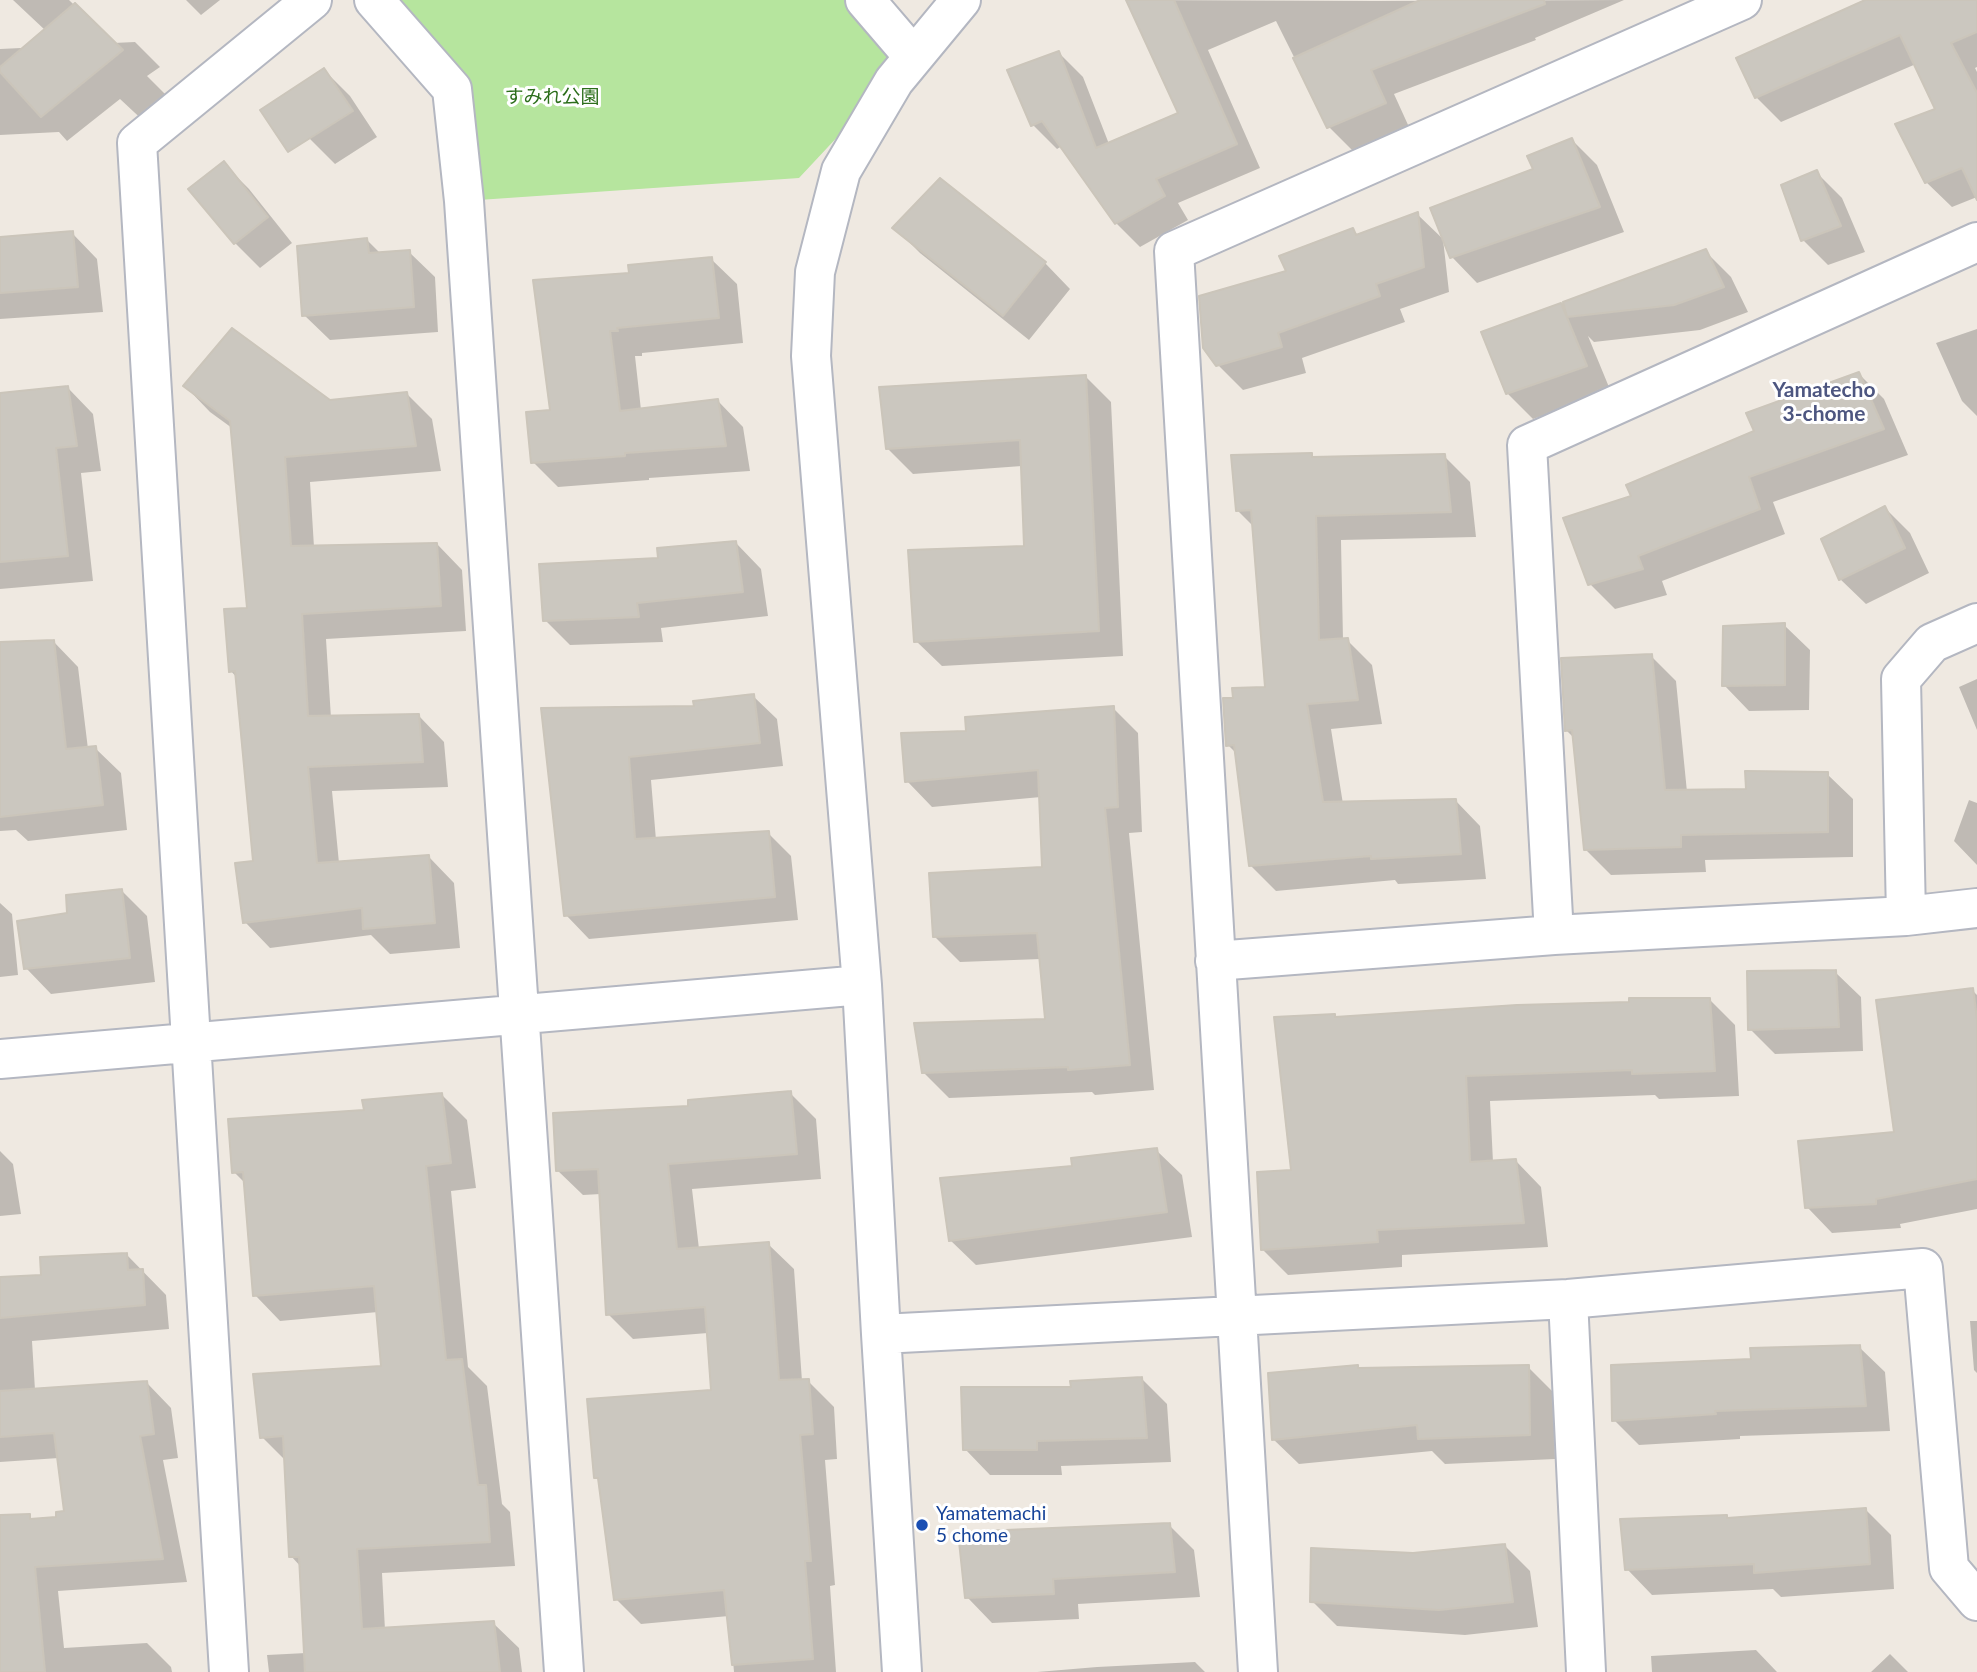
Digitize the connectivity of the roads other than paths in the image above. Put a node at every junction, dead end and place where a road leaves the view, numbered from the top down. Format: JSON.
{"nodes":[{"id":1,"x":312,"y":0,"type":"edge"},
{"id":2,"x":374,"y":0,"type":"edge"},
{"id":3,"x":865,"y":0,"type":"edge"},
{"id":4,"x":961,"y":0,"type":"edge"},
{"id":5,"x":1742,"y":0,"type":"edge"},
{"id":6,"x":914,"y":56,"type":"junction"},
{"id":7,"x":1977,"y":242,"type":"edge"},
{"id":8,"x":1977,"y":623,"type":"edge"},
{"id":9,"x":1977,"y":908,"type":"edge"},
{"id":10,"x":1906,"y":916,"type":"junction"},
{"id":11,"x":1554,"y":935,"type":"junction"},
{"id":12,"x":1215,"y":961,"type":"junction"},
{"id":13,"x":862,"y":985,"type":"junction"},
{"id":14,"x":519,"y":1015,"type":"junction"},
{"id":15,"x":191,"y":1043,"type":"junction"},
{"id":16,"x":0,"y":1059,"type":"edge"},
{"id":17,"x":1568,"y":1299,"type":"junction"},
{"id":18,"x":1235,"y":1315,"type":"junction"},
{"id":19,"x":881,"y":1334,"type":"junction"},
{"id":20,"x":1977,"y":1601,"type":"edge"},
{"id":21,"x":229,"y":1672,"type":"edge"},
{"id":22,"x":564,"y":1672,"type":"edge"},
{"id":23,"x":902,"y":1672,"type":"edge"},
{"id":24,"x":1258,"y":1672,"type":"edge"},
{"id":25,"x":1587,"y":1672,"type":"edge"}],
"edges":[{"from":1,"to":15,"type":"street"},
{"from":2,"to":14,"type":"street"},
{"from":3,"to":6,"type":"street"},
{"from":4,"to":6,"type":"street"},
{"from":5,"to":12,"type":"street"},
{"from":6,"to":13,"type":"street"},
{"from":7,"to":11,"type":"street"},
{"from":8,"to":10,"type":"street"},
{"from":9,"to":10,"type":"street"},
{"from":10,"to":11,"type":"street"},
{"from":11,"to":12,"type":"street"},
{"from":12,"to":18,"type":"street"},
{"from":13,"to":14,"type":"street"},
{"from":13,"to":19,"type":"street"},
{"from":14,"to":15,"type":"street"},
{"from":14,"to":22,"type":"street"},
{"from":15,"to":16,"type":"street"},
{"from":15,"to":21,"type":"street"},
{"from":17,"to":18,"type":"street"},
{"from":17,"to":20,"type":"street"},
{"from":17,"to":25,"type":"street"},
{"from":18,"to":19,"type":"street"},
{"from":18,"to":24,"type":"street"},
{"from":19,"to":23,"type":"street"}]}
